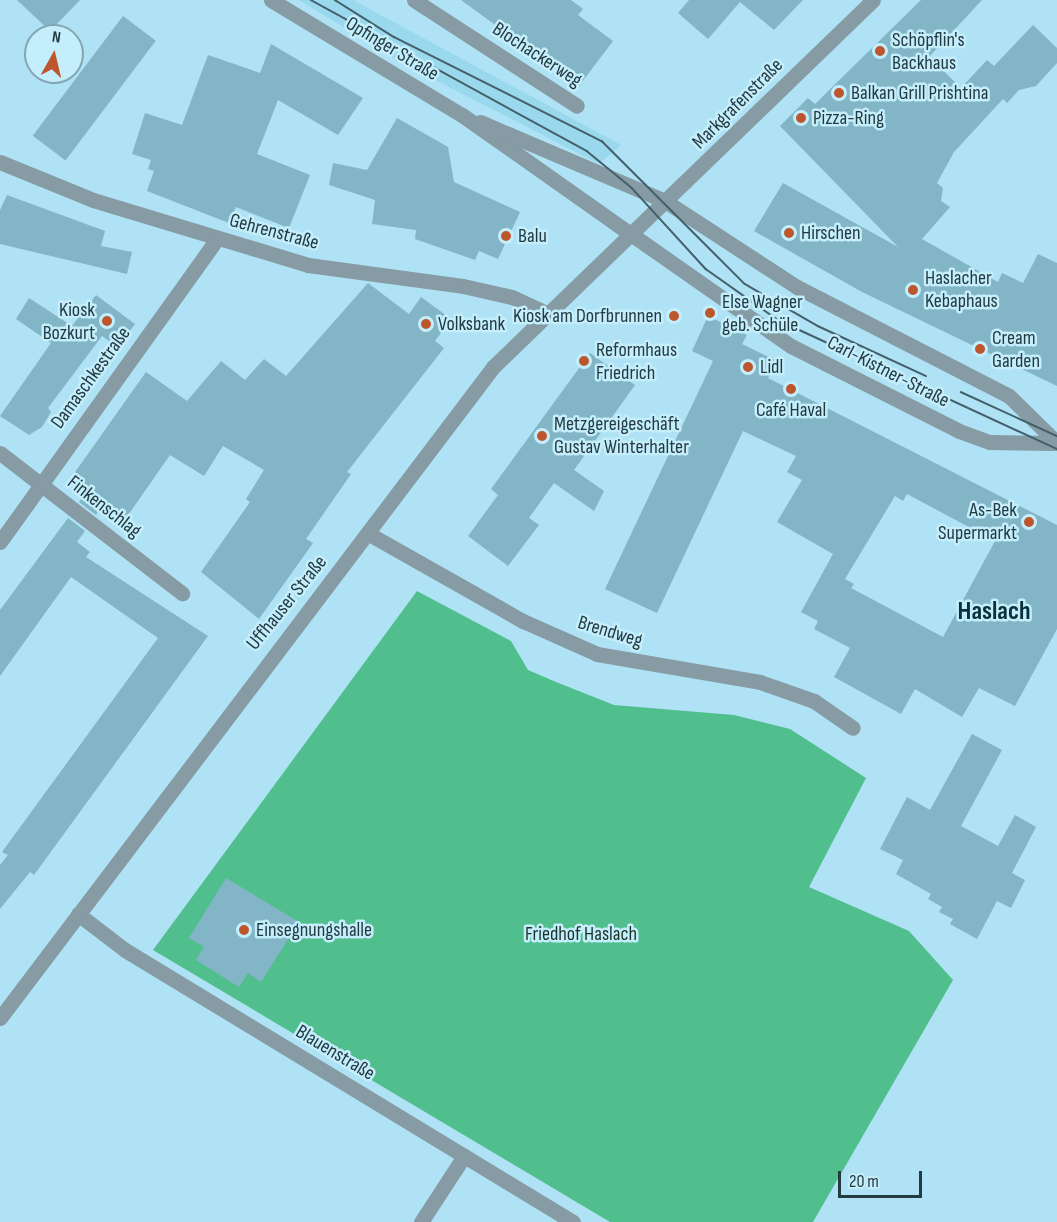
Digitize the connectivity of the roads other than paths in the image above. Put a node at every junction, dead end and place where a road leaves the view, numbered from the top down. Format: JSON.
{"nodes":[{"id":1,"x":271,"y":0,"type":"edge"},
{"id":2,"x":873,"y":0,"type":"edge"},
{"id":3,"x":418,"y":1,"type":"edge"},
{"id":4,"x":577,"y":106,"type":"dead end"},
{"id":5,"x":462,"y":115,"type":"junction"},
{"id":6,"x":0,"y":162,"type":"edge"},
{"id":7,"x":665,"y":201,"type":"junction"},
{"id":8,"x":628,"y":232,"type":"junction"},
{"id":9,"x":217,"y":239,"type":"junction"},
{"id":10,"x":544,"y":312,"type":"junction"},
{"id":11,"x":1057,"y":443,"type":"edge"},
{"id":12,"x":0,"y":453,"type":"edge"},
{"id":13,"x":40,"y":484,"type":"junction"},
{"id":14,"x":369,"y":534,"type":"junction"},
{"id":15,"x":0,"y":542,"type":"edge"},
{"id":16,"x":182,"y":593,"type":"dead end"},
{"id":17,"x":853,"y":728,"type":"dead end"},
{"id":18,"x":78,"y":914,"type":"junction"},
{"id":19,"x":0,"y":1018,"type":"edge"},
{"id":20,"x":464,"y":1156,"type":"junction"},
{"id":21,"x":421,"y":1222,"type":"edge"},
{"id":22,"x":573,"y":1222,"type":"edge"}],
"edges":[{"from":1,"to":5,"type":"street","name":"Opfinger Straße"},
{"from":2,"to":7,"type":"street","name":"Markgrafenstraße"},
{"from":3,"to":4,"type":"street","name":"Blochackerweg"},
{"from":5,"to":7,"type":"street","name":"Opfinger Straße"},
{"from":5,"to":8,"type":"street","name":"Opfinger Straße"},
{"from":6,"to":9,"type":"street","name":"Gehrenstraße"},
{"from":7,"to":8,"type":"street","name":"Markgrafenstraße"},
{"from":7,"to":11,"type":"street","name":"Carl-Kistner-Straße"},
{"from":8,"to":10,"type":"street","name":"Uffhauser Straße"},
{"from":8,"to":11,"type":"street","name":"Carl-Kistner-Straße"},
{"from":9,"to":10,"type":"street","name":"Gehrenstraße"},
{"from":9,"to":13,"type":"street","name":"Damaschkestraße"},
{"from":10,"to":14,"type":"street","name":"Uffhauser Straße"},
{"from":12,"to":13,"type":"street","name":"Finkenschlag"},
{"from":13,"to":15,"type":"street","name":"Damaschkestraße"},
{"from":13,"to":16,"type":"street","name":"Finkenschlag"},
{"from":14,"to":17,"type":"street","name":"Brendweg"},
{"from":14,"to":18,"type":"street","name":"Uffhauser Straße"},
{"from":18,"to":19,"type":"street","name":"Uffhauser Straße"},
{"from":18,"to":20,"type":"street","name":"Blauenstraße"},
{"from":20,"to":21,"type":"street"},
{"from":20,"to":22,"type":"street","name":"Blauenstraße"}]}
